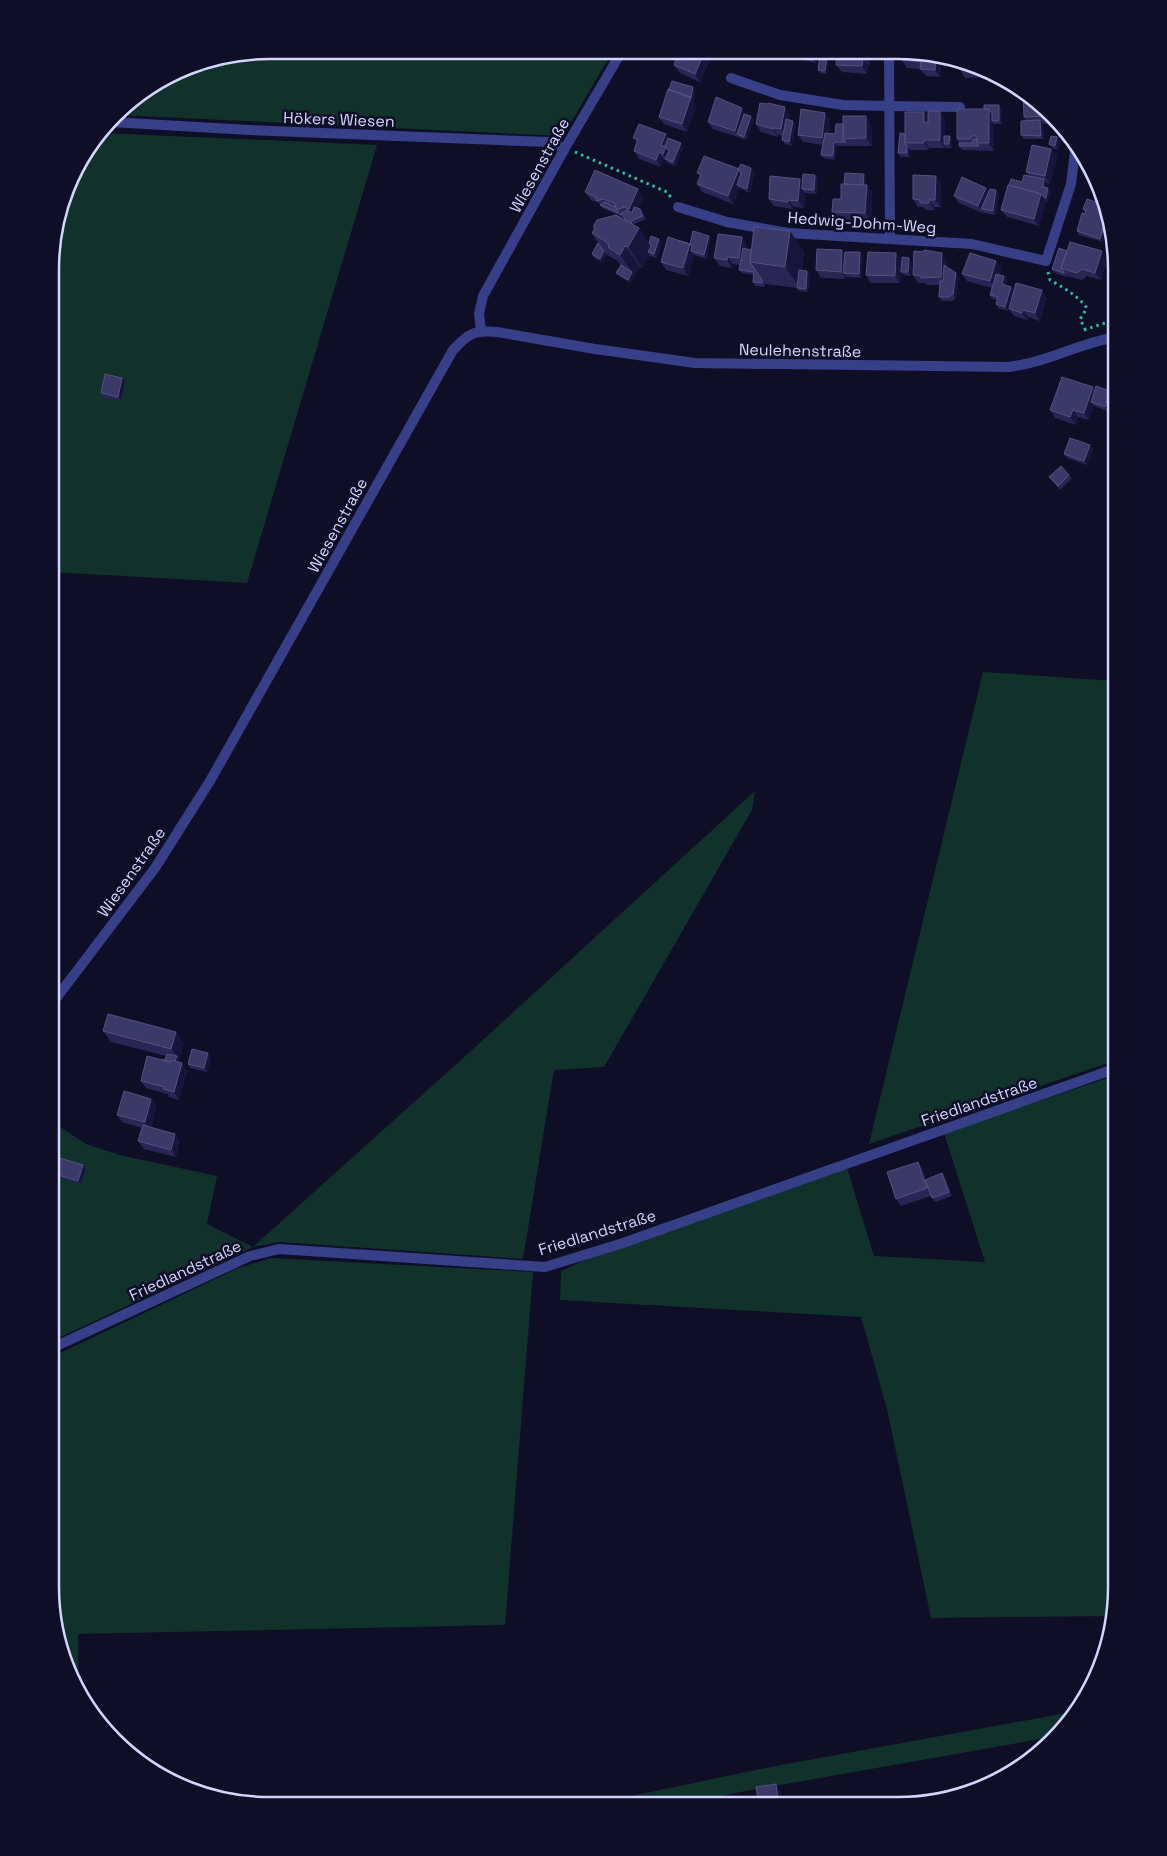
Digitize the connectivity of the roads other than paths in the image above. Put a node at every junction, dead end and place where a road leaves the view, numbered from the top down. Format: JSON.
{"nodes":[{"id":1,"x":617,"y":59,"type":"edge"},
{"id":2,"x":890,"y":59,"type":"edge"},
{"id":3,"x":731,"y":78,"type":"dead end"},
{"id":4,"x":890,"y":106,"type":"junction"},
{"id":5,"x":960,"y":107,"type":"edge"},
{"id":6,"x":118,"y":122,"type":"edge"},
{"id":7,"x":565,"y":148,"type":"junction"},
{"id":8,"x":1075,"y":155,"type":"edge"},
{"id":9,"x":678,"y":207,"type":"road end"},
{"id":10,"x":890,"y":238,"type":"junction"},
{"id":11,"x":481,"y":330,"type":"junction"},
{"id":12,"x":1108,"y":338,"type":"edge"},
{"id":13,"x":59,"y":994,"type":"edge"},
{"id":14,"x":1108,"y":1071,"type":"edge"},
{"id":15,"x":59,"y":1345,"type":"edge"}],
"edges":[{"from":1,"to":7,"type":"street","name":"Wiesenstraße"},
{"from":2,"to":4,"type":"street"},
{"from":3,"to":4,"type":"street"},
{"from":4,"to":5,"type":"street"},
{"from":4,"to":10,"type":"street"},
{"from":6,"to":7,"type":"street","name":"Hökers Wiesen"},
{"from":7,"to":11,"type":"street","name":"Wiesenstraße"},
{"from":8,"to":10,"type":"street","name":"Hedwig-Dohm-Weg"},
{"from":9,"to":10,"type":"street","name":"Hedwig-Dohm-Weg"},
{"from":11,"to":12,"type":"street","name":"Neulehenstraße"},
{"from":11,"to":13,"type":"street","name":"Wiesenstraße"},
{"from":14,"to":15,"type":"street","name":"Friedlandstraße"}]}
